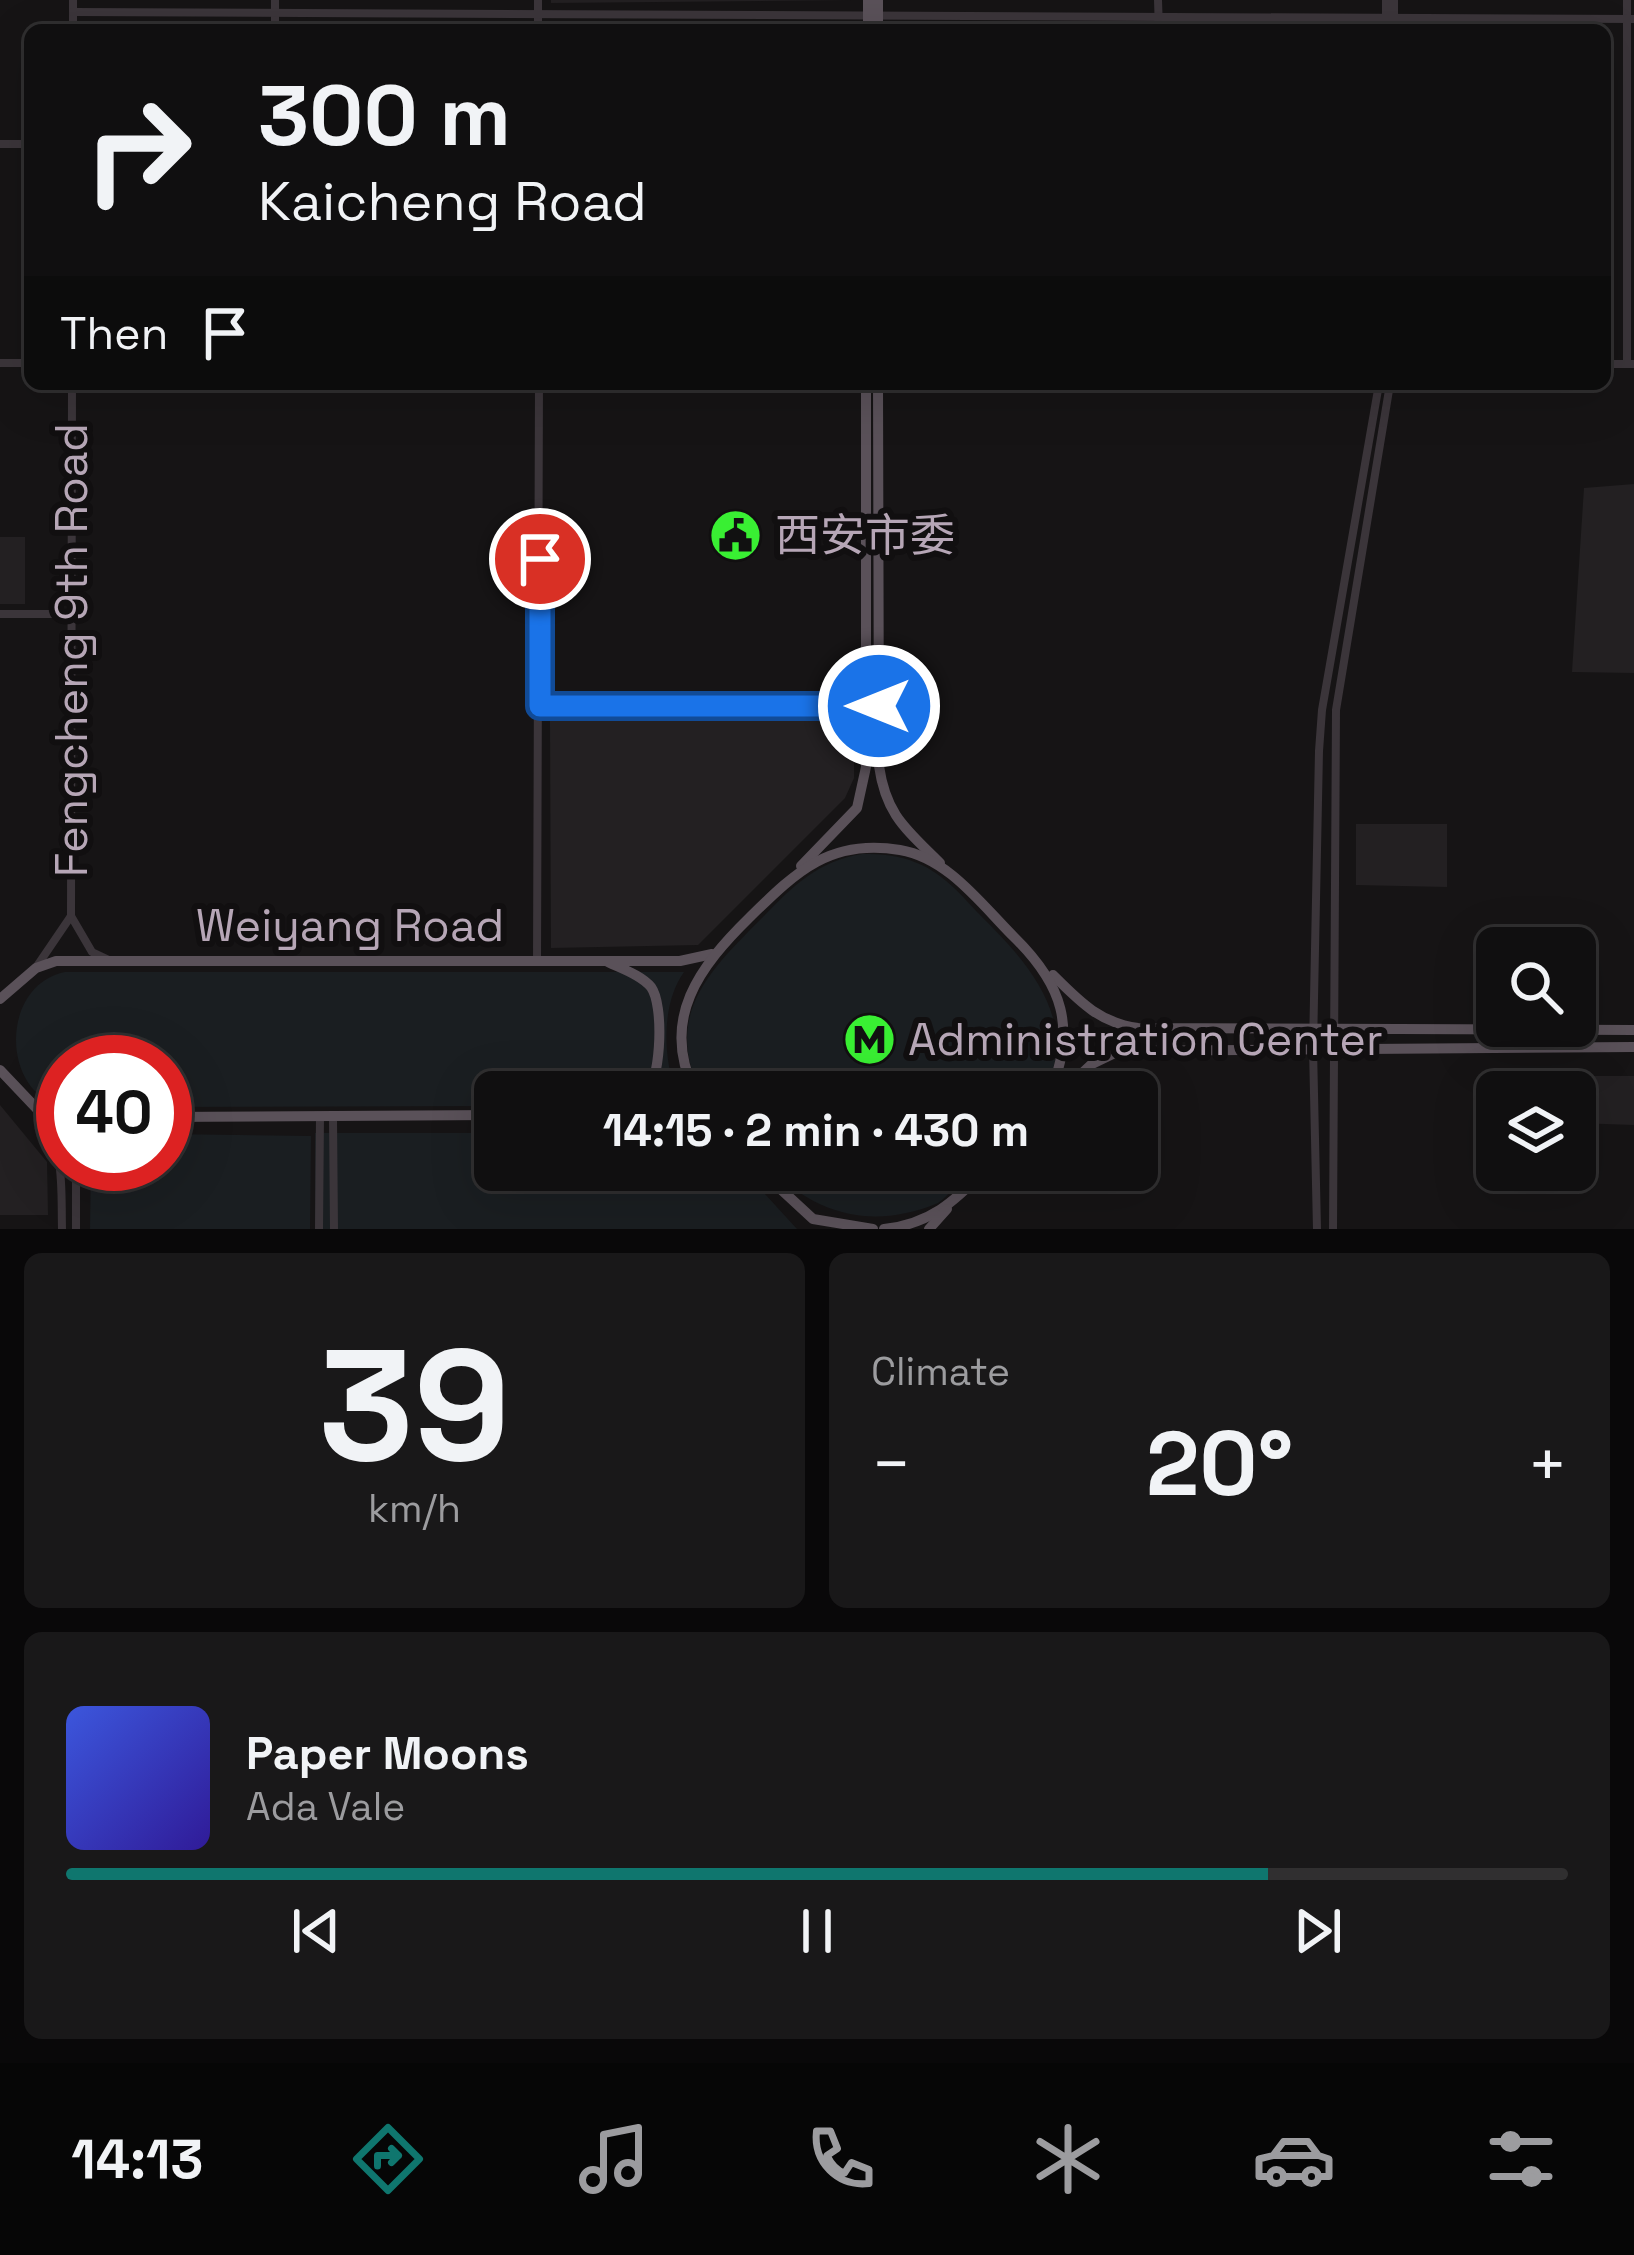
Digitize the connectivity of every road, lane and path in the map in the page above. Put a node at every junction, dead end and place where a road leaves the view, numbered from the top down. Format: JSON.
{"nodes":[{"id":1,"x":73,"y":0,"type":"edge"},
{"id":2,"x":275,"y":0,"type":"edge"},
{"id":3,"x":538,"y":0,"type":"edge"},
{"id":4,"x":868,"y":0,"type":"edge"},
{"id":5,"x":878,"y":0,"type":"edge"},
{"id":6,"x":1158,"y":0,"type":"edge"},
{"id":7,"x":1390,"y":0,"type":"edge"},
{"id":8,"x":1627,"y":0,"type":"edge"},
{"id":9,"x":73,"y":12,"type":"junction"},
{"id":10,"x":1158,"y":15,"type":"junction"},
{"id":11,"x":275,"y":16,"type":"junction"},
{"id":12,"x":538,"y":16,"type":"junction"},
{"id":13,"x":1390,"y":19,"type":"junction"},
{"id":14,"x":1630,"y":19,"type":"edge"},
{"id":15,"x":871,"y":21,"type":"edge"},
{"id":16,"x":73,"y":24,"type":"edge"},
{"id":17,"x":275,"y":24,"type":"edge"},
{"id":18,"x":538,"y":24,"type":"edge"},
{"id":19,"x":1159,"y":24,"type":"edge"},
{"id":20,"x":1390,"y":24,"type":"edge"},
{"id":21,"x":1630,"y":364,"type":"edge"},
{"id":22,"x":72,"y":390,"type":"edge"},
{"id":23,"x":539,"y":390,"type":"edge"},
{"id":24,"x":866,"y":390,"type":"edge"},
{"id":25,"x":878,"y":390,"type":"edge"},
{"id":26,"x":1377,"y":390,"type":"edge"},
{"id":27,"x":1389,"y":390,"type":"edge"},
{"id":28,"x":0,"y":614,"type":"edge"},
{"id":29,"x":70,"y":614,"type":"junction"},
{"id":30,"x":540,"y":706,"type":"junction"},
{"id":31,"x":873,"y":706,"type":"junction"},
{"id":32,"x":943,"y":866,"type":"junction"},
{"id":33,"x":799,"y":869,"type":"junction"},
{"id":34,"x":71,"y":916,"type":"junction"},
{"id":35,"x":712,"y":954,"type":"junction"},
{"id":36,"x":1034,"y":956,"type":"junction"},
{"id":37,"x":110,"y":961,"type":"junction"},
{"id":38,"x":537,"y":961,"type":"junction"},
{"id":39,"x":606,"y":961,"type":"junction"},
{"id":40,"x":36,"y":968,"type":"junction"},
{"id":41,"x":1,"y":1000,"type":"edge"},
{"id":42,"x":1336,"y":1029,"type":"junction"},
{"id":43,"x":1314,"y":1030,"type":"junction"},
{"id":44,"x":1634,"y":1030,"type":"edge"},
{"id":45,"x":1634,"y":1047,"type":"edge"},
{"id":46,"x":1313,"y":1048,"type":"junction"},
{"id":47,"x":1336,"y":1048,"type":"junction"},
{"id":48,"x":2,"y":1070,"type":"edge"},
{"id":49,"x":657,"y":1071,"type":"edge"},
{"id":50,"x":689,"y":1071,"type":"edge"},
{"id":51,"x":1057,"y":1071,"type":"edge"},
{"id":52,"x":1085,"y":1071,"type":"edge"},
{"id":53,"x":36,"y":1108,"type":"edge"},
{"id":54,"x":474,"y":1115,"type":"edge"},
{"id":55,"x":192,"y":1117,"type":"edge"},
{"id":56,"x":326,"y":1117,"type":"junction"},
{"id":57,"x":61,"y":1191,"type":"edge"},
{"id":58,"x":76,"y":1191,"type":"edge"},
{"id":59,"x":783,"y":1191,"type":"edge"},
{"id":60,"x":965,"y":1191,"type":"edge"},
{"id":61,"x":950,"y":1206,"type":"junction"},
{"id":62,"x":813,"y":1219,"type":"junction"},
{"id":63,"x":62,"y":1229,"type":"edge"},
{"id":64,"x":76,"y":1229,"type":"edge"},
{"id":65,"x":319,"y":1229,"type":"edge"},
{"id":66,"x":334,"y":1229,"type":"edge"},
{"id":67,"x":822,"y":1229,"type":"edge"},
{"id":68,"x":873,"y":1229,"type":"edge"},
{"id":69,"x":884,"y":1229,"type":"edge"},
{"id":70,"x":929,"y":1229,"type":"edge"},
{"id":71,"x":1317,"y":1229,"type":"edge"},
{"id":72,"x":1333,"y":1229,"type":"edge"}],
"edges":[{"from":1,"to":9,"type":"street"},
{"from":2,"to":11,"type":"street"},
{"from":3,"to":12,"type":"street"},
{"from":4,"to":15,"type":"main road"},
{"from":5,"to":15,"type":"main road"},
{"from":6,"to":10,"type":"street"},
{"from":7,"to":13,"type":"street"},
{"from":8,"to":14,"type":"street"},
{"from":9,"to":11,"type":"street"},
{"from":9,"to":16,"type":"street"},
{"from":10,"to":13,"type":"street"},
{"from":10,"to":15,"type":"street"},
{"from":10,"to":19,"type":"street"},
{"from":11,"to":12,"type":"street"},
{"from":11,"to":17,"type":"street"},
{"from":12,"to":15,"type":"street"},
{"from":12,"to":18,"type":"street"},
{"from":13,"to":14,"type":"street"},
{"from":13,"to":20,"type":"street"},
{"from":14,"to":21,"type":"street"},
{"from":22,"to":29,"type":"street","name":"Fengcheng 9th Road"},
{"from":23,"to":30,"type":"street"},
{"from":24,"to":31,"type":"main road"},
{"from":25,"to":31,"type":"main road"},
{"from":26,"to":43,"type":"street"},
{"from":27,"to":42,"type":"street"},
{"from":28,"to":29,"type":"street"},
{"from":29,"to":34,"type":"street","name":"Fengcheng 9th Road"},
{"from":30,"to":31,"type":"street"},
{"from":30,"to":38,"type":"street"},
{"from":31,"to":32,"type":"main road"},
{"from":31,"to":33,"type":"main road"},
{"from":32,"to":33,"type":"main road"},
{"from":32,"to":36,"type":"main road"},
{"from":33,"to":35,"type":"main road"},
{"from":34,"to":37,"type":"street"},
{"from":34,"to":40,"type":"street"},
{"from":35,"to":39,"type":"main road","name":"Weiyang Road"},
{"from":35,"to":50,"type":"main road"},
{"from":36,"to":43,"type":"main road"},
{"from":36,"to":51,"type":"main road"},
{"from":37,"to":38,"type":"main road","name":"Weiyang Road"},
{"from":37,"to":40,"type":"main road","name":"Weiyang Road"},
{"from":38,"to":39,"type":"main road","name":"Weiyang Road"},
{"from":39,"to":49,"type":"main road"},
{"from":40,"to":41,"type":"main road"},
{"from":42,"to":43,"type":"main road"},
{"from":42,"to":44,"type":"main road"},
{"from":42,"to":47,"type":"street"},
{"from":43,"to":46,"type":"street"},
{"from":45,"to":47,"type":"main road"},
{"from":46,"to":47,"type":"main road"},
{"from":46,"to":52,"type":"main road"},
{"from":46,"to":71,"type":"street"},
{"from":47,"to":72,"type":"street"},
{"from":48,"to":53,"type":"main road"},
{"from":54,"to":56,"type":"main road"},
{"from":55,"to":56,"type":"main road"},
{"from":56,"to":65,"type":"street"},
{"from":56,"to":66,"type":"street"},
{"from":57,"to":63,"type":"street"},
{"from":58,"to":64,"type":"street"},
{"from":59,"to":62,"type":"main road"},
{"from":60,"to":61,"type":"main road"},
{"from":61,"to":69,"type":"main road"},
{"from":61,"to":70,"type":"main road"},
{"from":62,"to":67,"type":"main road"},
{"from":62,"to":68,"type":"main road"}]}
